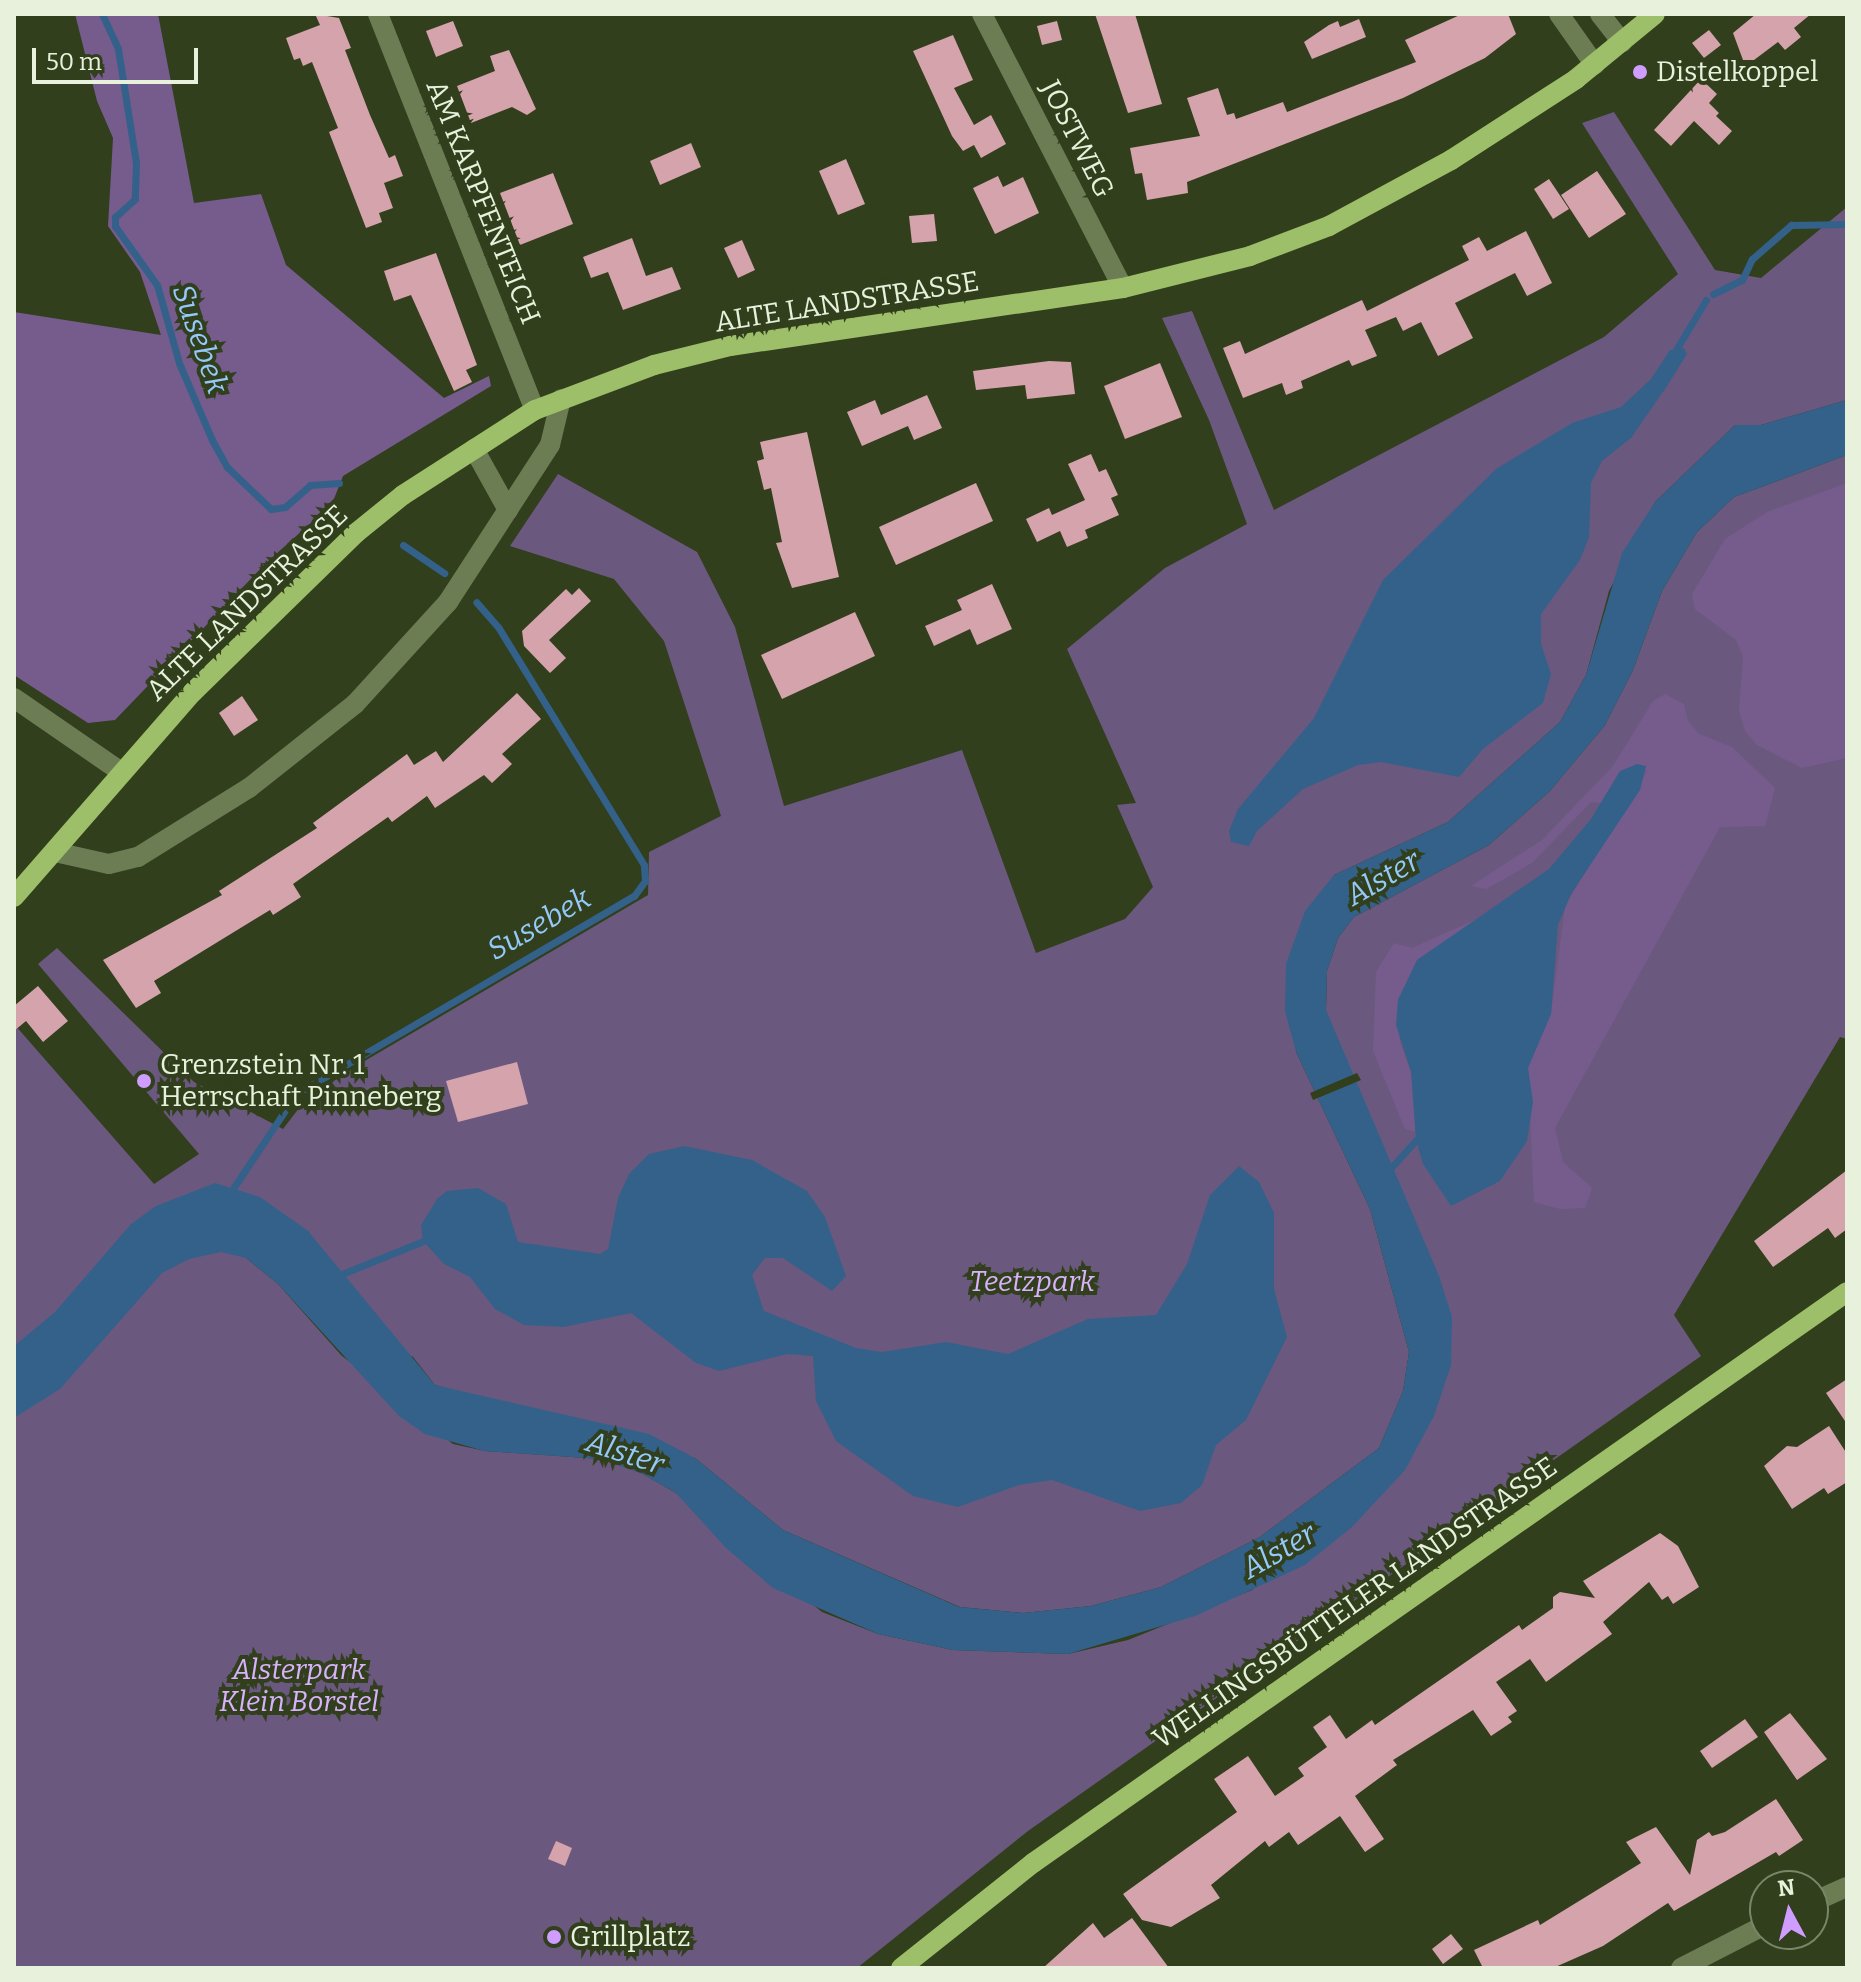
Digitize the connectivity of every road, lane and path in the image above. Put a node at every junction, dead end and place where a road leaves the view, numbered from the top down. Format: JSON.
{"nodes":[{"id":1,"x":378,"y":14,"type":"edge"},
{"id":2,"x":982,"y":14,"type":"edge"},
{"id":3,"x":1559,"y":14,"type":"edge"},
{"id":4,"x":1600,"y":14,"type":"edge"},
{"id":5,"x":1655,"y":14,"type":"edge"},
{"id":6,"x":1622,"y":42,"type":"junction"},
{"id":7,"x":1595,"y":65,"type":"junction"},
{"id":8,"x":1123,"y":288,"type":"junction"},
{"id":9,"x":561,"y":399,"type":"junction"},
{"id":10,"x":535,"y":410,"type":"junction"},
{"id":11,"x":474,"y":449,"type":"junction"},
{"id":12,"x":508,"y":510,"type":"junction"},
{"id":13,"x":14,"y":698,"type":"edge"},
{"id":14,"x":120,"y":771,"type":"junction"},
{"id":15,"x":55,"y":852,"type":"junction"},
{"id":16,"x":14,"y":897,"type":"edge"},
{"id":17,"x":1847,"y":1292,"type":"edge"},
{"id":18,"x":1749,"y":1933,"type":"edge"},
{"id":19,"x":901,"y":1968,"type":"edge"},
{"id":20,"x":1681,"y":1968,"type":"edge"}],
"edges":[{"from":1,"to":10,"type":"street","name":"AM KARPFENTEICH"},
{"from":2,"to":8,"type":"street","name":"JOSTWEG"},
{"from":3,"to":7,"type":"street"},
{"from":4,"to":6,"type":"street"},
{"from":5,"to":6,"type":"main road","name":"ALTE LANDSTRASSE"},
{"from":6,"to":7,"type":"main road","name":"ALTE LANDSTRASSE"},
{"from":7,"to":8,"type":"main road","name":"ALTE LANDSTRASSE"},
{"from":8,"to":9,"type":"main road","name":"ALTE LANDSTRASSE"},
{"from":9,"to":10,"type":"main road","name":"ALTE LANDSTRASSE"},
{"from":9,"to":12,"type":"street"},
{"from":10,"to":11,"type":"main road","name":"ALTE LANDSTRASSE"},
{"from":11,"to":12,"type":"street"},
{"from":11,"to":14,"type":"main road","name":"ALTE LANDSTRASSE"},
{"from":12,"to":15,"type":"street"},
{"from":13,"to":14,"type":"street"},
{"from":14,"to":15,"type":"main road","name":"ALTE LANDSTRASSE"},
{"from":15,"to":16,"type":"main road","name":"ALTE LANDSTRASSE"},
{"from":17,"to":19,"type":"main road","name":"WELLINGSBÜTTELER LANDSTRASSE"},
{"from":18,"to":20,"type":"street"}]}
